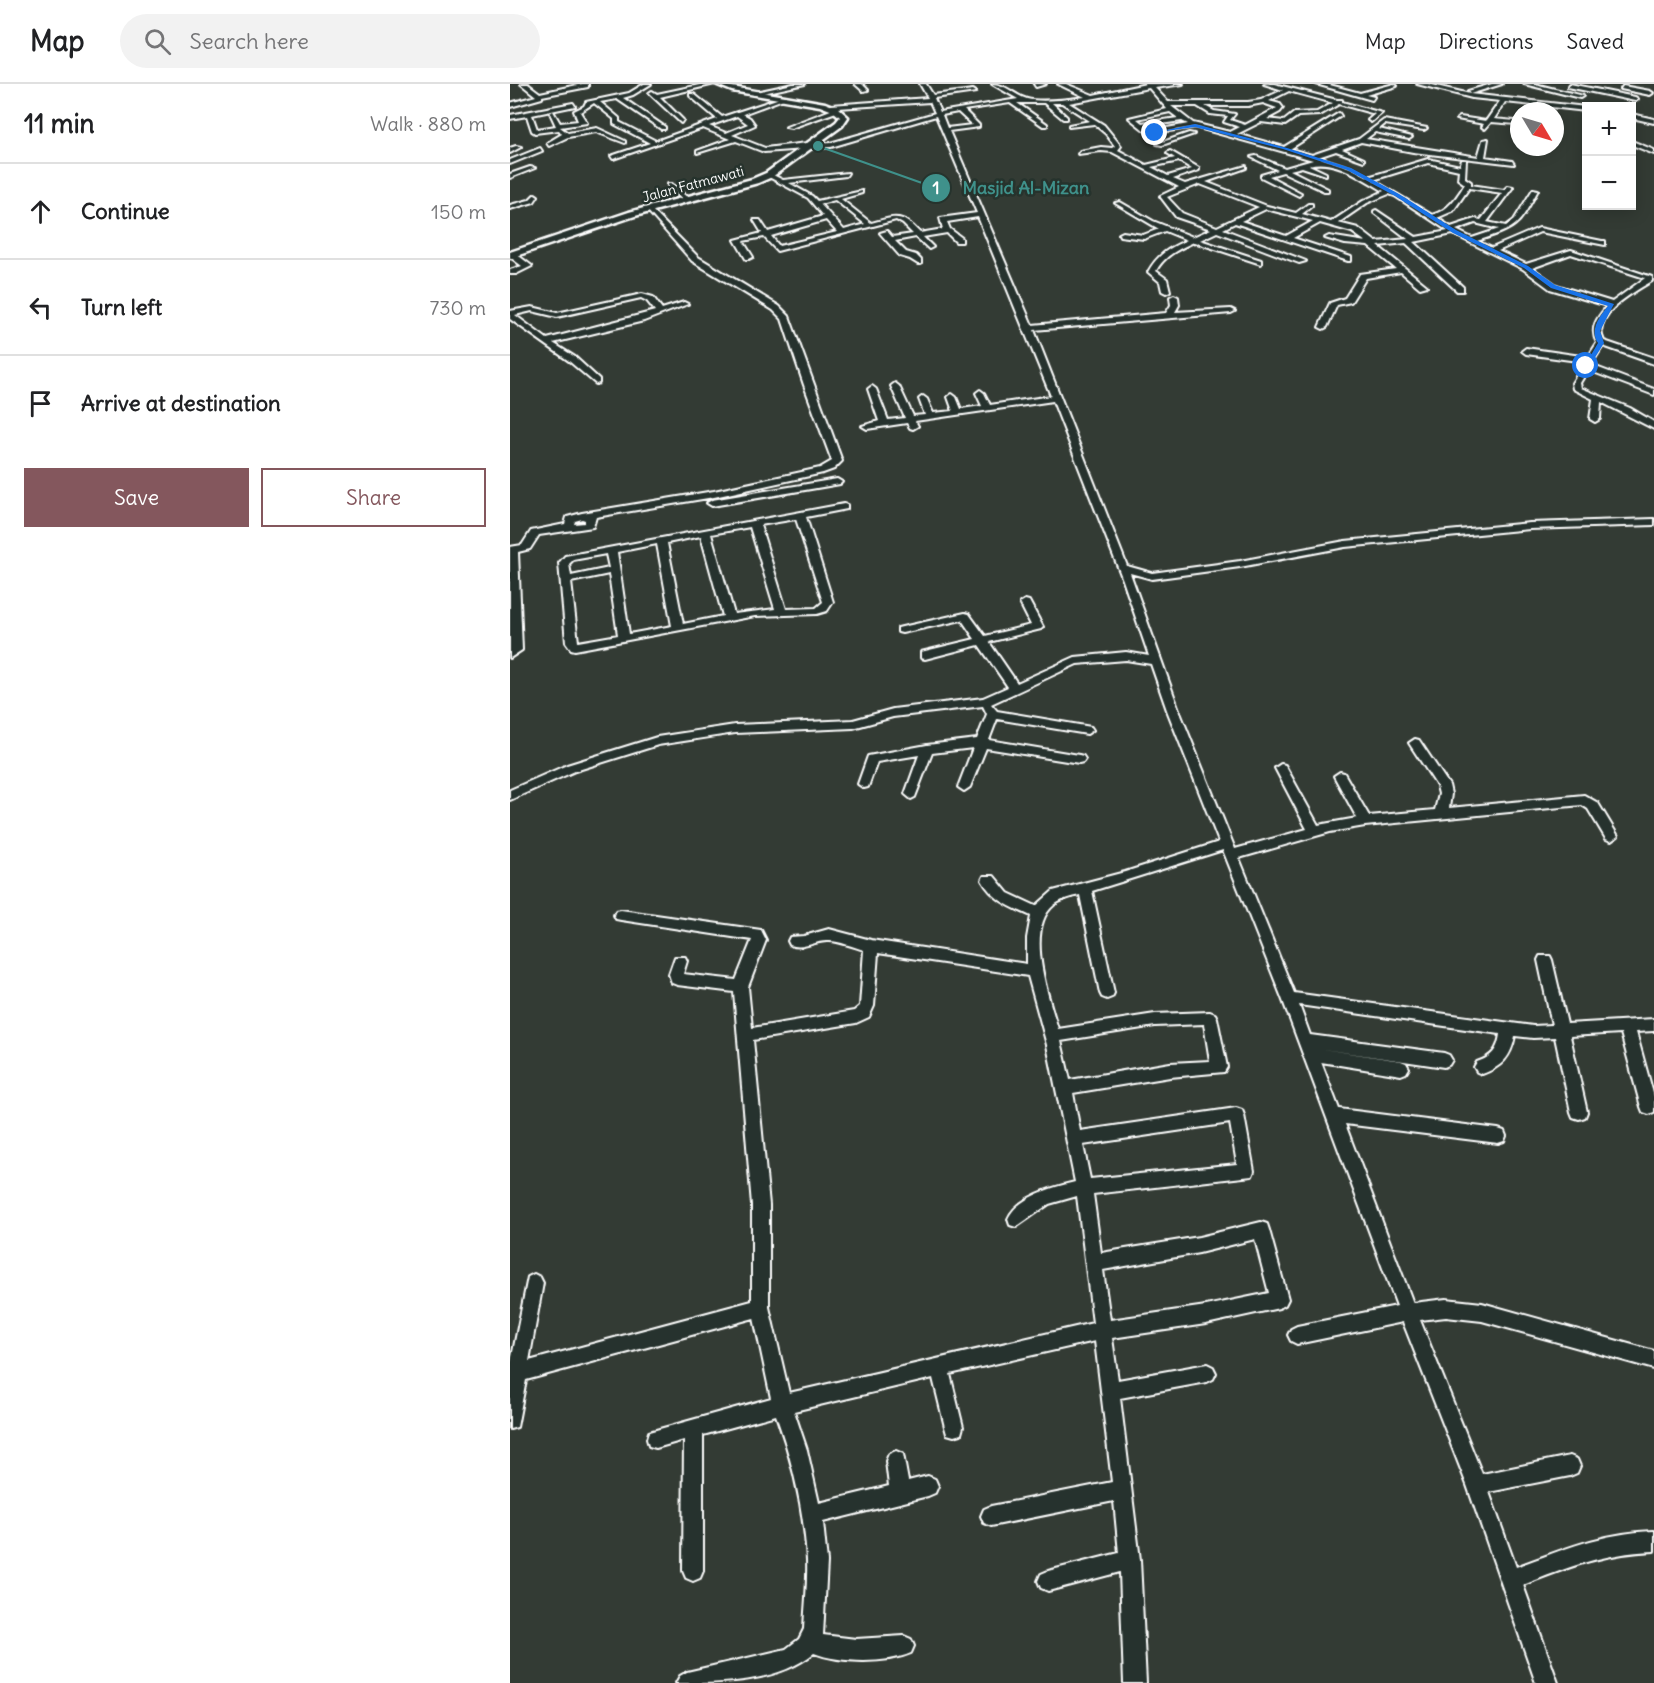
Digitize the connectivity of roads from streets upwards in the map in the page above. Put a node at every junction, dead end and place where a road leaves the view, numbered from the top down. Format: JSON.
{"nodes":[{"id":1,"x":648,"y":84,"type":"edge"},
{"id":2,"x":712,"y":84,"type":"edge"},
{"id":3,"x":719,"y":84,"type":"edge"},
{"id":4,"x":801,"y":84,"type":"edge"},
{"id":5,"x":858,"y":84,"type":"edge"},
{"id":6,"x":923,"y":84,"type":"edge"},
{"id":7,"x":961,"y":84,"type":"edge"},
{"id":8,"x":995,"y":84,"type":"edge"},
{"id":9,"x":1061,"y":84,"type":"edge"},
{"id":10,"x":1180,"y":84,"type":"edge"},
{"id":11,"x":1267,"y":84,"type":"edge"},
{"id":12,"x":1319,"y":84,"type":"edge"},
{"id":13,"x":1420,"y":84,"type":"edge"},
{"id":14,"x":1527,"y":84,"type":"edge"},
{"id":15,"x":1606,"y":84,"type":"edge"},
{"id":16,"x":522,"y":85,"type":"edge"},
{"id":17,"x":588,"y":85,"type":"edge"},
{"id":18,"x":1151,"y":85,"type":"edge"},
{"id":19,"x":1394,"y":85,"type":"edge"},
{"id":20,"x":1493,"y":85,"type":"edge"},
{"id":21,"x":1570,"y":86,"type":"dead end"},
{"id":22,"x":1617,"y":87,"type":"dead end"},
{"id":23,"x":1305,"y":88,"type":"dead end"},
{"id":24,"x":533,"y":90,"type":"junction"},
{"id":25,"x":866,"y":90,"type":"dead end"},
{"id":26,"x":1287,"y":90,"type":"junction"},
{"id":27,"x":1594,"y":91,"type":"junction"},
{"id":28,"x":973,"y":92,"type":"junction"},
{"id":29,"x":1297,"y":92,"type":"junction"},
{"id":30,"x":522,"y":93,"type":"dead end"},
{"id":31,"x":754,"y":93,"type":"junction"},
{"id":32,"x":1650,"y":93,"type":"dead end"},
{"id":33,"x":1464,"y":94,"type":"junction"},
{"id":34,"x":1552,"y":94,"type":"dead end"},
{"id":35,"x":603,"y":95,"type":"dead end"},
{"id":36,"x":692,"y":95,"type":"dead end"},
{"id":37,"x":1360,"y":95,"type":"junction"},
{"id":38,"x":540,"y":96,"type":"junction"},
{"id":39,"x":783,"y":97,"type":"junction"},
{"id":40,"x":616,"y":98,"type":"junction"},
{"id":41,"x":1094,"y":98,"type":"junction"},
{"id":42,"x":1372,"y":98,"type":"dead end"},
{"id":43,"x":1585,"y":98,"type":"junction"},
{"id":44,"x":931,"y":99,"type":"junction"},
{"id":45,"x":1635,"y":99,"type":"dead end"},
{"id":46,"x":1024,"y":100,"type":"junction"},
{"id":47,"x":595,"y":101,"type":"junction"},
{"id":48,"x":1011,"y":101,"type":"junction"},
{"id":49,"x":1046,"y":101,"type":"junction"},
{"id":50,"x":1263,"y":101,"type":"junction"},
{"id":51,"x":1340,"y":101,"type":"junction"},
{"id":52,"x":1064,"y":102,"type":"junction"},
{"id":53,"x":1541,"y":102,"type":"edge"},
{"id":54,"x":989,"y":104,"type":"junction"},
{"id":55,"x":1198,"y":104,"type":"junction"},
{"id":56,"x":510,"y":105,"type":"edge"},
{"id":57,"x":573,"y":105,"type":"dead end"},
{"id":58,"x":1564,"y":106,"type":"edge"},
{"id":59,"x":1169,"y":107,"type":"junction"},
{"id":60,"x":1490,"y":107,"type":"dead end"},
{"id":61,"x":1572,"y":107,"type":"junction"},
{"id":62,"x":834,"y":108,"type":"junction"},
{"id":63,"x":1582,"y":108,"type":"edge"},
{"id":64,"x":959,"y":109,"type":"junction"},
{"id":65,"x":552,"y":110,"type":"junction"},
{"id":66,"x":1510,"y":110,"type":"edge"},
{"id":67,"x":1510,"y":113,"type":"edge"},
{"id":68,"x":738,"y":114,"type":"junction"},
{"id":69,"x":938,"y":114,"type":"junction"},
{"id":70,"x":1484,"y":114,"type":"dead end"},
{"id":71,"x":1494,"y":114,"type":"junction"},
{"id":72,"x":1339,"y":115,"type":"dead end"},
{"id":73,"x":530,"y":116,"type":"dead end"},
{"id":74,"x":510,"y":117,"type":"edge"},
{"id":75,"x":1636,"y":117,"type":"edge"},
{"id":76,"x":1065,"y":118,"type":"dead end"},
{"id":77,"x":1460,"y":118,"type":"dead end"},
{"id":78,"x":721,"y":119,"type":"junction"},
{"id":79,"x":1181,"y":119,"type":"junction"},
{"id":80,"x":1510,"y":119,"type":"edge"},
{"id":81,"x":1262,"y":120,"type":"junction"},
{"id":82,"x":1371,"y":120,"type":"dead end"},
{"id":83,"x":681,"y":121,"type":"dead end"},
{"id":84,"x":1654,"y":121,"type":"edge"},
{"id":85,"x":1095,"y":122,"type":"junction"},
{"id":86,"x":1045,"y":125,"type":"dead end"},
{"id":87,"x":1140,"y":125,"type":"junction"},
{"id":88,"x":1195,"y":125,"type":"junction"},
{"id":89,"x":703,"y":126,"type":"junction"},
{"id":90,"x":1071,"y":126,"type":"dead end"},
{"id":91,"x":558,"y":127,"type":"junction"},
{"id":92,"x":789,"y":127,"type":"dead end"},
{"id":93,"x":1246,"y":127,"type":"junction"},
{"id":94,"x":663,"y":128,"type":"dead end"},
{"id":95,"x":1203,"y":128,"type":"junction"},
{"id":96,"x":945,"y":130,"type":"junction"},
{"id":97,"x":1374,"y":130,"type":"junction"},
{"id":98,"x":566,"y":135,"type":"junction"},
{"id":99,"x":726,"y":135,"type":"junction"},
{"id":100,"x":1230,"y":135,"type":"junction"},
{"id":101,"x":540,"y":136,"type":"dead end"},
{"id":102,"x":1409,"y":137,"type":"junction"},
{"id":103,"x":783,"y":138,"type":"dead end"},
{"id":104,"x":736,"y":139,"type":"junction"},
{"id":105,"x":1361,"y":140,"type":"junction"},
{"id":106,"x":1486,"y":140,"type":"dead end"},
{"id":107,"x":623,"y":142,"type":"dead end"},
{"id":108,"x":656,"y":142,"type":"junction"},
{"id":109,"x":1160,"y":144,"type":"dead end"},
{"id":110,"x":1636,"y":145,"type":"edge"},
{"id":111,"x":518,"y":147,"type":"dead end"},
{"id":112,"x":804,"y":147,"type":"junction"},
{"id":113,"x":1398,"y":147,"type":"junction"},
{"id":114,"x":1285,"y":148,"type":"junction"},
{"id":115,"x":1336,"y":149,"type":"junction"},
{"id":116,"x":540,"y":150,"type":"dead end"},
{"id":117,"x":1114,"y":150,"type":"junction"},
{"id":118,"x":510,"y":151,"type":"edge"},
{"id":119,"x":699,"y":152,"type":"dead end"},
{"id":120,"x":1654,"y":152,"type":"edge"},
{"id":121,"x":1080,"y":153,"type":"dead end"},
{"id":122,"x":1170,"y":153,"type":"dead end"},
{"id":123,"x":1275,"y":153,"type":"dead end"},
{"id":124,"x":614,"y":157,"type":"dead end"},
{"id":125,"x":1254,"y":157,"type":"dead end"},
{"id":126,"x":1465,"y":157,"type":"junction"},
{"id":127,"x":1181,"y":159,"type":"junction"},
{"id":128,"x":1317,"y":159,"type":"junction"},
{"id":129,"x":1481,"y":159,"type":"junction"},
{"id":130,"x":1362,"y":160,"type":"dead end"},
{"id":131,"x":510,"y":162,"type":"edge"},
{"id":132,"x":1234,"y":162,"type":"dead end"},
{"id":133,"x":1512,"y":163,"type":"dead end"},
{"id":134,"x":1304,"y":165,"type":"junction"},
{"id":135,"x":1144,"y":167,"type":"junction"},
{"id":136,"x":1244,"y":167,"type":"junction"},
{"id":137,"x":532,"y":168,"type":"dead end"},
{"id":138,"x":1463,"y":169,"type":"junction"},
{"id":139,"x":1284,"y":171,"type":"junction"},
{"id":140,"x":846,"y":174,"type":"dead end"},
{"id":141,"x":1324,"y":174,"type":"dead end"},
{"id":142,"x":769,"y":175,"type":"junction"},
{"id":143,"x":1263,"y":176,"type":"junction"},
{"id":144,"x":510,"y":177,"type":"edge"},
{"id":145,"x":1167,"y":179,"type":"junction"},
{"id":146,"x":1368,"y":179,"type":"junction"},
{"id":147,"x":782,"y":182,"type":"junction"},
{"id":148,"x":1200,"y":182,"type":"junction"},
{"id":149,"x":670,"y":185,"type":"dead end"},
{"id":150,"x":1186,"y":186,"type":"junction"},
{"id":151,"x":1467,"y":186,"type":"junction"},
{"id":152,"x":1326,"y":190,"type":"dead end"},
{"id":153,"x":1535,"y":190,"type":"dead end"},
{"id":154,"x":1389,"y":191,"type":"junction"},
{"id":155,"x":860,"y":192,"type":"dead end"},
{"id":156,"x":1299,"y":194,"type":"dead end"},
{"id":157,"x":535,"y":196,"type":"dead end"},
{"id":158,"x":836,"y":198,"type":"junction"},
{"id":159,"x":687,"y":200,"type":"junction"},
{"id":160,"x":816,"y":203,"type":"junction"},
{"id":161,"x":1118,"y":203,"type":"dead end"},
{"id":162,"x":1310,"y":205,"type":"dead end"},
{"id":163,"x":510,"y":207,"type":"edge"},
{"id":164,"x":1265,"y":207,"type":"junction"},
{"id":165,"x":649,"y":209,"type":"junction"},
{"id":166,"x":1376,"y":212,"type":"dead end"},
{"id":167,"x":981,"y":215,"type":"junction"},
{"id":168,"x":1294,"y":215,"type":"junction"},
{"id":169,"x":1179,"y":216,"type":"junction"},
{"id":170,"x":828,"y":217,"type":"junction"},
{"id":171,"x":1431,"y":217,"type":"junction"},
{"id":172,"x":1143,"y":220,"type":"junction"},
{"id":173,"x":1282,"y":220,"type":"dead end"},
{"id":174,"x":1235,"y":221,"type":"junction"},
{"id":175,"x":1319,"y":221,"type":"junction"},
{"id":176,"x":757,"y":222,"type":"dead end"},
{"id":177,"x":1483,"y":222,"type":"junction"},
{"id":178,"x":1332,"y":224,"type":"junction"},
{"id":179,"x":870,"y":225,"type":"junction"},
{"id":180,"x":1272,"y":225,"type":"dead end"},
{"id":181,"x":1347,"y":228,"type":"junction"},
{"id":182,"x":1504,"y":228,"type":"junction"},
{"id":183,"x":946,"y":230,"type":"junction"},
{"id":184,"x":1165,"y":230,"type":"junction"},
{"id":185,"x":1213,"y":230,"type":"junction"},
{"id":186,"x":1262,"y":230,"type":"junction"},
{"id":187,"x":1453,"y":230,"type":"junction"},
{"id":188,"x":842,"y":232,"type":"junction"},
{"id":189,"x":884,"y":233,"type":"dead end"},
{"id":190,"x":1123,"y":234,"type":"dead end"},
{"id":191,"x":766,"y":235,"type":"junction"},
{"id":192,"x":918,"y":235,"type":"junction"},
{"id":193,"x":1286,"y":238,"type":"junction"},
{"id":194,"x":1329,"y":238,"type":"junction"},
{"id":195,"x":1193,"y":239,"type":"junction"},
{"id":196,"x":890,"y":240,"type":"junction"},
{"id":197,"x":959,"y":240,"type":"dead end"},
{"id":198,"x":1412,"y":240,"type":"junction"},
{"id":199,"x":1472,"y":240,"type":"junction"},
{"id":200,"x":1602,"y":243,"type":"dead end"},
{"id":201,"x":1373,"y":245,"type":"junction"},
{"id":202,"x":929,"y":247,"type":"dead end"},
{"id":203,"x":1311,"y":247,"type":"junction"},
{"id":204,"x":1493,"y":250,"type":"junction"},
{"id":205,"x":512,"y":253,"type":"edge"},
{"id":206,"x":749,"y":257,"type":"dead end"},
{"id":207,"x":1348,"y":259,"type":"dead end"},
{"id":208,"x":1302,"y":261,"type":"dead end"},
{"id":209,"x":918,"y":262,"type":"dead end"},
{"id":210,"x":1258,"y":262,"type":"dead end"},
{"id":211,"x":1526,"y":267,"type":"junction"},
{"id":212,"x":1402,"y":270,"type":"junction"},
{"id":213,"x":513,"y":272,"type":"dead end"},
{"id":214,"x":1423,"y":286,"type":"dead end"},
{"id":215,"x":1460,"y":289,"type":"dead end"},
{"id":216,"x":1166,"y":291,"type":"dead end"},
{"id":217,"x":1174,"y":297,"type":"dead end"},
{"id":218,"x":684,"y":304,"type":"dead end"},
{"id":219,"x":1612,"y":305,"type":"junction"},
{"id":220,"x":1231,"y":311,"type":"dead end"},
{"id":221,"x":660,"y":312,"type":"junction"},
{"id":222,"x":510,"y":314,"type":"edge"},
{"id":223,"x":1170,"y":315,"type":"junction"},
{"id":224,"x":1323,"y":327,"type":"dead end"},
{"id":225,"x":1029,"y":328,"type":"junction"},
{"id":226,"x":578,"y":334,"type":"junction"},
{"id":227,"x":546,"y":342,"type":"junction"},
{"id":228,"x":592,"y":343,"type":"dead end"},
{"id":229,"x":1601,"y":343,"type":"junction"},
{"id":230,"x":1526,"y":351,"type":"dead end"},
{"id":231,"x":1654,"y":361,"type":"edge"},
{"id":232,"x":1588,"y":363,"type":"junction"},
{"id":233,"x":596,"y":381,"type":"dead end"},
{"id":234,"x":895,"y":386,"type":"dead end"},
{"id":235,"x":872,"y":389,"type":"dead end"},
{"id":236,"x":1654,"y":392,"type":"edge"},
{"id":237,"x":980,"y":393,"type":"dead end"},
{"id":238,"x":952,"y":397,"type":"dead end"},
{"id":239,"x":1055,"y":398,"type":"junction"},
{"id":240,"x":1597,"y":398,"type":"junction"},
{"id":241,"x":923,"y":399,"type":"dead end"},
{"id":242,"x":987,"y":408,"type":"junction"},
{"id":243,"x":958,"y":412,"type":"junction"},
{"id":244,"x":930,"y":416,"type":"junction"},
{"id":245,"x":1595,"y":419,"type":"dead end"},
{"id":246,"x":884,"y":423,"type":"junction"},
{"id":247,"x":912,"y":424,"type":"junction"},
{"id":248,"x":867,"y":426,"type":"dead end"},
{"id":249,"x":1654,"y":426,"type":"edge"},
{"id":250,"x":837,"y":482,"type":"dead end"},
{"id":251,"x":714,"y":499,"type":"junction"},
{"id":252,"x":843,"y":507,"type":"dead end"},
{"id":253,"x":800,"y":515,"type":"junction"},
{"id":254,"x":1654,"y":522,"type":"edge"},
{"id":255,"x":570,"y":523,"type":"junction"},
{"id":256,"x":754,"y":524,"type":"junction"},
{"id":257,"x":530,"y":527,"type":"dead end"},
{"id":258,"x":705,"y":532,"type":"junction"},
{"id":259,"x":586,"y":534,"type":"junction"},
{"id":260,"x":661,"y":540,"type":"junction"},
{"id":261,"x":611,"y":549,"type":"junction"},
{"id":262,"x":512,"y":550,"type":"edge"},
{"id":263,"x":1123,"y":568,"type":"junction"},
{"id":264,"x":615,"y":570,"type":"junction"},
{"id":265,"x":512,"y":577,"type":"edge"},
{"id":266,"x":566,"y":580,"type":"junction"},
{"id":267,"x":1025,"y":603,"type":"dead end"},
{"id":268,"x":781,"y":611,"type":"junction"},
{"id":269,"x":729,"y":617,"type":"junction"},
{"id":270,"x":678,"y":628,"type":"junction"},
{"id":271,"x":902,"y":630,"type":"dead end"},
{"id":272,"x":624,"y":638,"type":"junction"},
{"id":273,"x":982,"y":640,"type":"junction"},
{"id":274,"x":510,"y":654,"type":"edge"},
{"id":275,"x":925,"y":655,"type":"dead end"},
{"id":276,"x":1155,"y":661,"type":"junction"},
{"id":277,"x":1015,"y":688,"type":"junction"},
{"id":278,"x":985,"y":702,"type":"junction"},
{"id":279,"x":993,"y":714,"type":"junction"},
{"id":280,"x":1087,"y":730,"type":"dead end"},
{"id":281,"x":982,"y":743,"type":"junction"},
{"id":282,"x":1414,"y":743,"type":"dead end"},
{"id":283,"x":927,"y":749,"type":"junction"},
{"id":284,"x":1079,"y":759,"type":"dead end"},
{"id":285,"x":1281,"y":768,"type":"dead end"},
{"id":286,"x":1340,"y":776,"type":"dead end"},
{"id":287,"x":864,"y":784,"type":"dead end"},
{"id":288,"x":964,"y":787,"type":"dead end"},
{"id":289,"x":911,"y":794,"type":"dead end"},
{"id":290,"x":510,"y":795,"type":"edge"},
{"id":291,"x":1441,"y":813,"type":"junction"},
{"id":292,"x":1365,"y":821,"type":"junction"},
{"id":293,"x":1316,"y":831,"type":"junction"},
{"id":294,"x":1611,"y":836,"type":"dead end"},
{"id":295,"x":1229,"y":850,"type":"junction"},
{"id":296,"x":989,"y":880,"type":"dead end"},
{"id":297,"x":1085,"y":888,"type":"junction"},
{"id":298,"x":1037,"y":913,"type":"junction"},
{"id":299,"x":621,"y":915,"type":"dead end"},
{"id":300,"x":795,"y":941,"type":"dead end"},
{"id":301,"x":872,"y":946,"type":"junction"},
{"id":302,"x":1545,"y":960,"type":"dead end"},
{"id":303,"x":680,"y":961,"type":"dead end"},
{"id":304,"x":1034,"y":971,"type":"junction"},
{"id":305,"x":741,"y":987,"type":"junction"},
{"id":306,"x":1107,"y":993,"type":"dead end"},
{"id":307,"x":1289,"y":998,"type":"junction"},
{"id":308,"x":1654,"y":1025,"type":"edge"},
{"id":309,"x":1628,"y":1028,"type":"junction"},
{"id":310,"x":1508,"y":1031,"type":"junction"},
{"id":311,"x":1561,"y":1032,"type":"junction"},
{"id":312,"x":745,"y":1035,"type":"junction"},
{"id":313,"x":1053,"y":1036,"type":"junction"},
{"id":314,"x":1307,"y":1047,"type":"junction"},
{"id":315,"x":1444,"y":1060,"type":"dead end"},
{"id":316,"x":1482,"y":1066,"type":"dead end"},
{"id":317,"x":1401,"y":1068,"type":"dead end"},
{"id":318,"x":1064,"y":1088,"type":"junction"},
{"id":319,"x":1649,"y":1107,"type":"dead end"},
{"id":320,"x":1579,"y":1112,"type":"dead end"},
{"id":321,"x":1332,"y":1115,"type":"junction"},
{"id":322,"x":1498,"y":1136,"type":"dead end"},
{"id":323,"x":1074,"y":1139,"type":"junction"},
{"id":324,"x":1084,"y":1187,"type":"junction"},
{"id":325,"x":1016,"y":1220,"type":"dead end"},
{"id":326,"x":1094,"y":1263,"type":"junction"},
{"id":327,"x":534,"y":1283,"type":"dead end"},
{"id":328,"x":760,"y":1307,"type":"junction"},
{"id":329,"x":1408,"y":1312,"type":"junction"},
{"id":330,"x":1102,"y":1330,"type":"junction"},
{"id":331,"x":1297,"y":1335,"type":"dead end"},
{"id":332,"x":1654,"y":1360,"type":"edge"},
{"id":333,"x":939,"y":1368,"type":"junction"},
{"id":334,"x":518,"y":1373,"type":"junction"},
{"id":335,"x":1207,"y":1373,"type":"dead end"},
{"id":336,"x":1110,"y":1391,"type":"junction"},
{"id":337,"x":782,"y":1404,"type":"junction"},
{"id":338,"x":510,"y":1420,"type":"edge"},
{"id":339,"x":954,"y":1427,"type":"dead end"},
{"id":340,"x":694,"y":1428,"type":"junction"},
{"id":341,"x":656,"y":1439,"type":"dead end"},
{"id":342,"x":896,"y":1461,"type":"dead end"},
{"id":343,"x":1570,"y":1466,"type":"dead end"},
{"id":344,"x":928,"y":1485,"type":"dead end"},
{"id":345,"x":1477,"y":1485,"type":"junction"},
{"id":346,"x":1123,"y":1490,"type":"junction"},
{"id":347,"x":900,"y":1493,"type":"junction"},
{"id":348,"x":812,"y":1515,"type":"junction"},
{"id":349,"x":991,"y":1516,"type":"dead end"},
{"id":350,"x":1654,"y":1541,"type":"edge"},
{"id":351,"x":1130,"y":1560,"type":"junction"},
{"id":352,"x":693,"y":1570,"type":"dead end"},
{"id":353,"x":1512,"y":1579,"type":"junction"},
{"id":354,"x":1048,"y":1581,"type":"dead end"},
{"id":355,"x":809,"y":1641,"type":"junction"},
{"id":356,"x":904,"y":1646,"type":"dead end"},
{"id":357,"x":687,"y":1683,"type":"edge"},
{"id":358,"x":1135,"y":1683,"type":"edge"},
{"id":359,"x":1547,"y":1683,"type":"edge"}],
"edges":[{"from":1,"to":40,"type":"street"},
{"from":2,"to":83,"type":"street"},
{"from":3,"to":31,"type":"street"},
{"from":4,"to":31,"type":"street"},
{"from":4,"to":39,"type":"street"},
{"from":5,"to":25,"type":"street"},
{"from":6,"to":44,"type":"street"},
{"from":7,"to":28,"type":"street"},
{"from":8,"to":46,"type":"street"},
{"from":9,"to":41,"type":"street"},
{"from":10,"to":18,"type":"street"},
{"from":11,"to":26,"type":"street"},
{"from":12,"to":37,"type":"street"},
{"from":13,"to":33,"type":"street"},
{"from":14,"to":43,"type":"street"},
{"from":15,"to":27,"type":"street"},
{"from":16,"to":24,"type":"street"},
{"from":17,"to":38,"type":"street"},
{"from":18,"to":41,"type":"street"},
{"from":18,"to":59,"type":"street"},
{"from":19,"to":37,"type":"street"},
{"from":20,"to":33,"type":"street"},
{"from":21,"to":27,"type":"street"},
{"from":22,"to":32,"type":"street"},
{"from":23,"to":29,"type":"street"},
{"from":24,"to":30,"type":"street"},
{"from":24,"to":38,"type":"street"},
{"from":26,"to":29,"type":"street"},
{"from":26,"to":50,"type":"street"},
{"from":27,"to":43,"type":"street"},
{"from":27,"to":45,"type":"street"},
{"from":28,"to":44,"type":"street"},
{"from":28,"to":54,"type":"street"},
{"from":29,"to":51,"type":"street"},
{"from":31,"to":39,"type":"street"},
{"from":33,"to":71,"type":"street"},
{"from":34,"to":53,"type":"street"},
{"from":35,"to":40,"type":"street"},
{"from":36,"to":78,"type":"street"},
{"from":37,"to":42,"type":"street"},
{"from":38,"to":56,"type":"street"},
{"from":38,"to":65,"type":"street"},
{"from":39,"to":62,"type":"street"},
{"from":39,"to":68,"type":"street"},
{"from":40,"to":47,"type":"street"},
{"from":40,"to":94,"type":"street"},
{"from":41,"to":52,"type":"street"},
{"from":43,"to":61,"type":"street"},
{"from":44,"to":62,"type":"street"},
{"from":44,"to":69,"type":"street"},
{"from":46,"to":48,"type":"street"},
{"from":46,"to":49,"type":"street"},
{"from":47,"to":91,"type":"street"},
{"from":47,"to":108,"type":"street"},
{"from":48,"to":54,"type":"street"},
{"from":48,"to":86,"type":"street"},
{"from":49,"to":52,"type":"street"},
{"from":49,"to":76,"type":"street"},
{"from":50,"to":55,"type":"street"},
{"from":50,"to":81,"type":"street"},
{"from":51,"to":81,"type":"street"},
{"from":51,"to":82,"type":"street"},
{"from":52,"to":85,"type":"street"},
{"from":54,"to":64,"type":"street"},
{"from":55,"to":59,"type":"street"},
{"from":55,"to":93,"type":"street"},
{"from":57,"to":65,"type":"street"},
{"from":58,"to":61,"type":"street"},
{"from":59,"to":79,"type":"street"},
{"from":59,"to":87,"type":"street"},
{"from":60,"to":71,"type":"street"},
{"from":61,"to":63,"type":"street"},
{"from":62,"to":92,"type":"street"},
{"from":62,"to":112,"type":"street","name":"Jalan Fatmawati"},
{"from":64,"to":69,"type":"street"},
{"from":64,"to":96,"type":"street"},
{"from":65,"to":74,"type":"street"},
{"from":65,"to":91,"type":"street"},
{"from":66,"to":71,"type":"street"},
{"from":67,"to":71,"type":"street"},
{"from":68,"to":78,"type":"street"},
{"from":68,"to":99,"type":"street"},
{"from":69,"to":96,"type":"street"},
{"from":69,"to":112,"type":"street"},
{"from":70,"to":71,"type":"street"},
{"from":71,"to":77,"type":"street"},
{"from":71,"to":80,"type":"street"},
{"from":72,"to":114,"type":"street"},
{"from":73,"to":91,"type":"street"},
{"from":75,"to":84,"type":"street"},
{"from":78,"to":89,"type":"street"},
{"from":79,"to":87,"type":"street"},
{"from":79,"to":88,"type":"street"},
{"from":81,"to":93,"type":"street"},
{"from":85,"to":90,"type":"street"},
{"from":85,"to":117,"type":"street"},
{"from":87,"to":88,"type":"street"},
{"from":88,"to":95,"type":"street"},
{"from":89,"to":99,"type":"street"},
{"from":89,"to":108,"type":"street"},
{"from":91,"to":98,"type":"street"},
{"from":93,"to":100,"type":"street"},
{"from":95,"to":100,"type":"street"},
{"from":95,"to":109,"type":"street"},
{"from":96,"to":167,"type":"street"},
{"from":97,"to":102,"type":"street"},
{"from":97,"to":102,"type":"street"},
{"from":97,"to":105,"type":"street"},
{"from":98,"to":101,"type":"street"},
{"from":98,"to":107,"type":"street"},
{"from":99,"to":104,"type":"street"},
{"from":100,"to":114,"type":"street"},
{"from":102,"to":113,"type":"street"},
{"from":103,"to":112,"type":"street"},
{"from":104,"to":112,"type":"street"},
{"from":104,"to":119,"type":"street"},
{"from":105,"to":113,"type":"street"},
{"from":105,"to":115,"type":"street"},
{"from":106,"to":129,"type":"street"},
{"from":108,"to":124,"type":"street"},
{"from":110,"to":120,"type":"street"},
{"from":111,"to":118,"type":"street"},
{"from":112,"to":142,"type":"street","name":"Jalan Fatmawati"},
{"from":113,"to":126,"type":"street"},
{"from":114,"to":128,"type":"street"},
{"from":115,"to":128,"type":"street"},
{"from":115,"to":130,"type":"street"},
{"from":116,"to":131,"type":"street"},
{"from":117,"to":121,"type":"street"},
{"from":117,"to":135,"type":"street"},
{"from":122,"to":127,"type":"street"},
{"from":123,"to":134,"type":"street"},
{"from":125,"to":139,"type":"street"},
{"from":126,"to":129,"type":"street"},
{"from":126,"to":138,"type":"street"},
{"from":127,"to":135,"type":"street"},
{"from":127,"to":145,"type":"street"},
{"from":128,"to":134,"type":"street"},
{"from":128,"to":146,"type":"street"},
{"from":129,"to":133,"type":"street"},
{"from":132,"to":136,"type":"street"},
{"from":134,"to":139,"type":"street"},
{"from":134,"to":141,"type":"street"},
{"from":135,"to":145,"type":"street"},
{"from":136,"to":143,"type":"street"},
{"from":136,"to":148,"type":"street"},
{"from":137,"to":144,"type":"street"},
{"from":138,"to":146,"type":"street"},
{"from":138,"to":151,"type":"street"},
{"from":139,"to":143,"type":"street"},
{"from":139,"to":152,"type":"street"},
{"from":140,"to":147,"type":"street"},
{"from":142,"to":147,"type":"street"},
{"from":142,"to":159,"type":"street","name":"Jalan Fatmawati"},
{"from":143,"to":156,"type":"street"},
{"from":145,"to":150,"type":"street"},
{"from":146,"to":154,"type":"street"},
{"from":147,"to":160,"type":"street"},
{"from":148,"to":150,"type":"street"},
{"from":148,"to":164,"type":"street"},
{"from":149,"to":159,"type":"street"},
{"from":150,"to":169,"type":"street"},
{"from":151,"to":171,"type":"street"},
{"from":151,"to":177,"type":"street"},
{"from":153,"to":182,"type":"street"},
{"from":154,"to":171,"type":"street"},
{"from":154,"to":178,"type":"street"},
{"from":155,"to":158,"type":"street"},
{"from":157,"to":163,"type":"street"},
{"from":158,"to":160,"type":"street"},
{"from":158,"to":179,"type":"street"},
{"from":159,"to":165,"type":"street","name":"Jalan Fatmawati"},
{"from":160,"to":170,"type":"street"},
{"from":161,"to":172,"type":"street"},
{"from":162,"to":168,"type":"street"},
{"from":164,"to":168,"type":"street"},
{"from":164,"to":174,"type":"street"},
{"from":165,"to":205,"type":"street","name":"Jalan Fatmawati"},
{"from":165,"to":251,"type":"street"},
{"from":166,"to":198,"type":"street"},
{"from":167,"to":183,"type":"street"},
{"from":167,"to":225,"type":"street"},
{"from":168,"to":173,"type":"street"},
{"from":168,"to":175,"type":"street"},
{"from":169,"to":172,"type":"street"},
{"from":169,"to":185,"type":"street"},
{"from":170,"to":188,"type":"street"},
{"from":170,"to":191,"type":"street"},
{"from":171,"to":187,"type":"street"},
{"from":172,"to":184,"type":"street"},
{"from":174,"to":185,"type":"street"},
{"from":174,"to":186,"type":"street"},
{"from":175,"to":178,"type":"street"},
{"from":175,"to":193,"type":"street"},
{"from":176,"to":191,"type":"street"},
{"from":177,"to":182,"type":"street"},
{"from":177,"to":187,"type":"street"},
{"from":178,"to":181,"type":"street"},
{"from":179,"to":188,"type":"street"},
{"from":179,"to":192,"type":"street"},
{"from":180,"to":186,"type":"street"},
{"from":181,"to":194,"type":"street"},
{"from":181,"to":201,"type":"street"},
{"from":182,"to":199,"type":"street"},
{"from":183,"to":192,"type":"street"},
{"from":183,"to":197,"type":"street"},
{"from":184,"to":190,"type":"street"},
{"from":184,"to":195,"type":"street"},
{"from":185,"to":195,"type":"street"},
{"from":185,"to":208,"type":"street"},
{"from":186,"to":193,"type":"street"},
{"from":187,"to":198,"type":"street"},
{"from":187,"to":199,"type":"street"},
{"from":188,"to":191,"type":"street"},
{"from":189,"to":196,"type":"street"},
{"from":191,"to":206,"type":"street"},
{"from":192,"to":196,"type":"street"},
{"from":192,"to":202,"type":"street"},
{"from":193,"to":203,"type":"street"},
{"from":194,"to":201,"type":"street"},
{"from":194,"to":203,"type":"street"},
{"from":195,"to":210,"type":"street"},
{"from":195,"to":216,"type":"street"},
{"from":196,"to":209,"type":"street"},
{"from":198,"to":201,"type":"street"},
{"from":198,"to":215,"type":"street"},
{"from":199,"to":204,"type":"street"},
{"from":200,"to":204,"type":"street"},
{"from":201,"to":212,"type":"street"},
{"from":203,"to":207,"type":"street"},
{"from":204,"to":211,"type":"street"},
{"from":205,"to":213,"type":"street"},
{"from":211,"to":219,"type":"street"},
{"from":211,"to":219,"type":"street"},
{"from":212,"to":214,"type":"street"},
{"from":212,"to":224,"type":"street"},
{"from":217,"to":223,"type":"street"},
{"from":218,"to":221,"type":"street"},
{"from":219,"to":229,"type":"street"},
{"from":220,"to":223,"type":"street"},
{"from":221,"to":222,"type":"street"},
{"from":221,"to":226,"type":"street"},
{"from":222,"to":227,"type":"street"},
{"from":223,"to":225,"type":"street"},
{"from":225,"to":239,"type":"street"},
{"from":226,"to":227,"type":"street"},
{"from":226,"to":228,"type":"street"},
{"from":227,"to":233,"type":"street"},
{"from":229,"to":231,"type":"street"},
{"from":229,"to":232,"type":"street"},
{"from":230,"to":232,"type":"street"},
{"from":232,"to":236,"type":"street"},
{"from":232,"to":240,"type":"street"},
{"from":234,"to":247,"type":"street"},
{"from":235,"to":246,"type":"street"},
{"from":237,"to":242,"type":"street"},
{"from":238,"to":243,"type":"street"},
{"from":239,"to":242,"type":"street"},
{"from":239,"to":263,"type":"street"},
{"from":240,"to":245,"type":"street"},
{"from":240,"to":249,"type":"street"},
{"from":241,"to":244,"type":"street"},
{"from":242,"to":243,"type":"street"},
{"from":243,"to":244,"type":"street"},
{"from":244,"to":247,"type":"street"},
{"from":246,"to":247,"type":"street"},
{"from":246,"to":248,"type":"street"},
{"from":250,"to":251,"type":"street"},
{"from":251,"to":259,"type":"street"},
{"from":252,"to":253,"type":"street"},
{"from":253,"to":256,"type":"street"},
{"from":253,"to":268,"type":"street"},
{"from":254,"to":263,"type":"street"},
{"from":255,"to":257,"type":"street"},
{"from":255,"to":259,"type":"street"},
{"from":255,"to":262,"type":"street"},
{"from":256,"to":258,"type":"street"},
{"from":256,"to":268,"type":"street"},
{"from":258,"to":260,"type":"street"},
{"from":258,"to":269,"type":"street"},
{"from":259,"to":261,"type":"street"},
{"from":259,"to":266,"type":"street"},
{"from":260,"to":261,"type":"street"},
{"from":260,"to":270,"type":"street"},
{"from":261,"to":264,"type":"street"},
{"from":262,"to":265,"type":"street"},
{"from":263,"to":276,"type":"street"},
{"from":264,"to":266,"type":"street"},
{"from":264,"to":272,"type":"street"},
{"from":265,"to":274,"type":"street"},
{"from":266,"to":272,"type":"street"},
{"from":267,"to":273,"type":"street"},
{"from":268,"to":269,"type":"street"},
{"from":269,"to":270,"type":"street"},
{"from":270,"to":272,"type":"street"},
{"from":271,"to":273,"type":"street"},
{"from":273,"to":275,"type":"street"},
{"from":273,"to":277,"type":"street"},
{"from":276,"to":277,"type":"street"},
{"from":276,"to":295,"type":"street"},
{"from":277,"to":278,"type":"street"},
{"from":278,"to":279,"type":"street"},
{"from":278,"to":290,"type":"street"},
{"from":279,"to":280,"type":"street"},
{"from":279,"to":281,"type":"street"},
{"from":281,"to":283,"type":"street"},
{"from":281,"to":284,"type":"street"},
{"from":281,"to":288,"type":"street"},
{"from":282,"to":291,"type":"street"},
{"from":283,"to":287,"type":"street"},
{"from":283,"to":289,"type":"street"},
{"from":285,"to":293,"type":"street"},
{"from":286,"to":292,"type":"street"},
{"from":291,"to":292,"type":"street"},
{"from":291,"to":294,"type":"street"},
{"from":292,"to":293,"type":"street"},
{"from":293,"to":295,"type":"street"},
{"from":295,"to":297,"type":"street"},
{"from":295,"to":307,"type":"street"},
{"from":296,"to":298,"type":"street"},
{"from":297,"to":298,"type":"street"},
{"from":297,"to":306,"type":"street"},
{"from":298,"to":304,"type":"street"},
{"from":299,"to":305,"type":"street"},
{"from":300,"to":301,"type":"street"},
{"from":301,"to":304,"type":"street"},
{"from":301,"to":312,"type":"street"},
{"from":302,"to":311,"type":"street"},
{"from":303,"to":305,"type":"street"},
{"from":304,"to":313,"type":"street"},
{"from":305,"to":312,"type":"street"},
{"from":307,"to":310,"type":"street"},
{"from":307,"to":314,"type":"street"},
{"from":308,"to":309,"type":"street"},
{"from":309,"to":311,"type":"street"},
{"from":309,"to":319,"type":"street"},
{"from":310,"to":311,"type":"street"},
{"from":310,"to":316,"type":"street"},
{"from":311,"to":320,"type":"street"},
{"from":312,"to":328,"type":"street"},
{"from":313,"to":318,"type":"street"},
{"from":313,"to":318,"type":"street"},
{"from":314,"to":315,"type":"street"},
{"from":314,"to":317,"type":"street"},
{"from":314,"to":321,"type":"street"},
{"from":318,"to":323,"type":"street"},
{"from":321,"to":322,"type":"street"},
{"from":321,"to":329,"type":"street"},
{"from":323,"to":324,"type":"street"},
{"from":323,"to":324,"type":"street"},
{"from":324,"to":325,"type":"street"},
{"from":324,"to":326,"type":"street"},
{"from":326,"to":330,"type":"street"},
{"from":326,"to":330,"type":"street"},
{"from":327,"to":334,"type":"street"},
{"from":328,"to":334,"type":"street"},
{"from":328,"to":337,"type":"street"},
{"from":329,"to":331,"type":"street"},
{"from":329,"to":332,"type":"street"},
{"from":329,"to":345,"type":"street"},
{"from":330,"to":333,"type":"street"},
{"from":330,"to":336,"type":"street"},
{"from":333,"to":337,"type":"street"},
{"from":333,"to":339,"type":"street"},
{"from":334,"to":338,"type":"street"},
{"from":335,"to":336,"type":"street"},
{"from":336,"to":346,"type":"street"},
{"from":337,"to":340,"type":"street"},
{"from":337,"to":348,"type":"street"},
{"from":340,"to":341,"type":"street"},
{"from":340,"to":352,"type":"street"},
{"from":342,"to":347,"type":"street"},
{"from":343,"to":345,"type":"street"},
{"from":344,"to":347,"type":"street"},
{"from":345,"to":353,"type":"street"},
{"from":346,"to":349,"type":"street"},
{"from":346,"to":351,"type":"street"},
{"from":347,"to":348,"type":"street"},
{"from":348,"to":355,"type":"street"},
{"from":350,"to":353,"type":"street"},
{"from":351,"to":354,"type":"street"},
{"from":351,"to":358,"type":"street"},
{"from":353,"to":359,"type":"street"},
{"from":355,"to":356,"type":"street"},
{"from":355,"to":357,"type":"street"}]}
